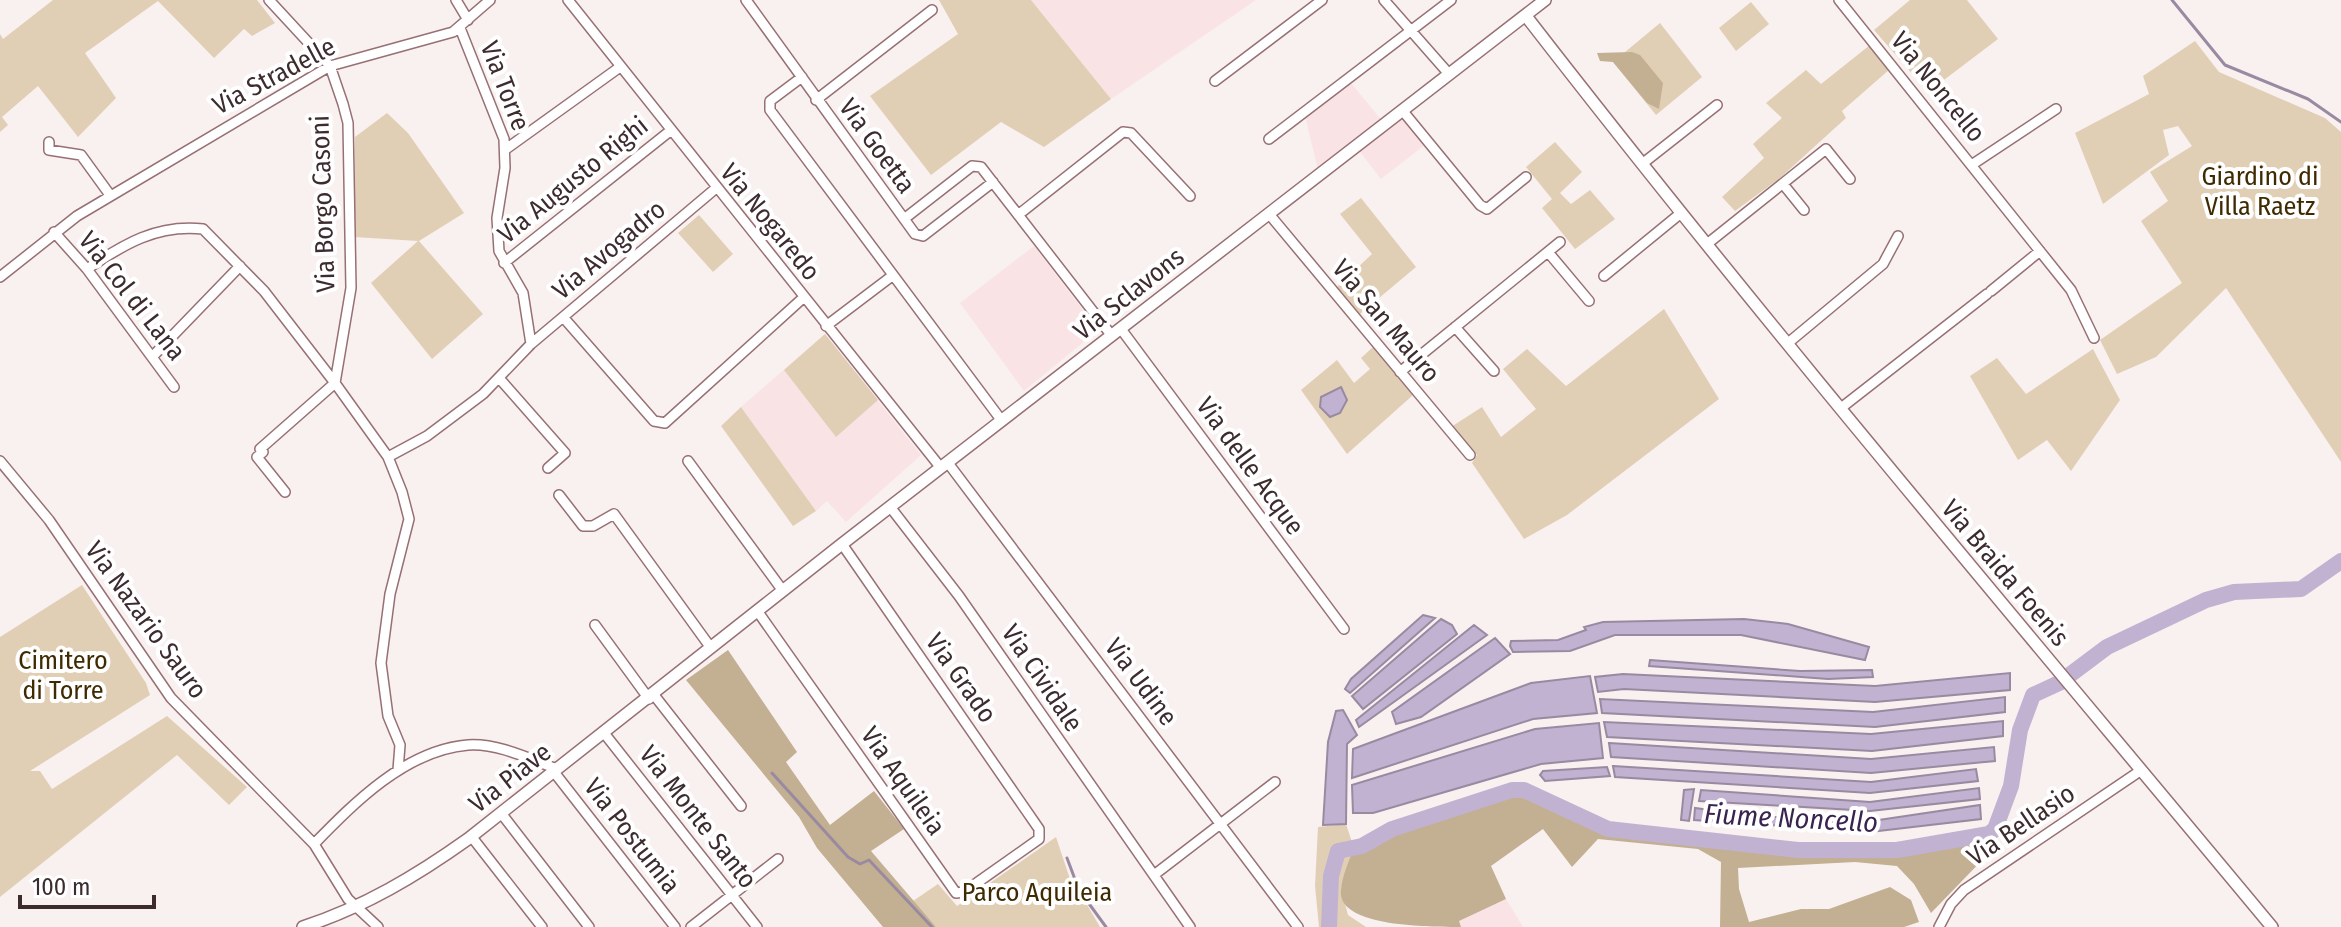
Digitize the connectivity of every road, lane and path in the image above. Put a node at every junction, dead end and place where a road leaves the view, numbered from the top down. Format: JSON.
{"nodes":[{"id":1,"x":269,"y":0,"type":"edge"},
{"id":2,"x":456,"y":0,"type":"edge"},
{"id":3,"x":490,"y":0,"type":"edge"},
{"id":4,"x":568,"y":0,"type":"edge"},
{"id":5,"x":746,"y":0,"type":"edge"},
{"id":6,"x":1322,"y":0,"type":"edge"},
{"id":7,"x":1384,"y":0,"type":"edge"},
{"id":8,"x":1451,"y":0,"type":"edge"},
{"id":9,"x":1545,"y":0,"type":"edge"},
{"id":10,"x":1839,"y":0,"type":"edge"},
{"id":11,"x":932,"y":10,"type":"dead end"},
{"id":12,"x":1526,"y":16,"type":"junction"},
{"id":13,"x":468,"y":20,"type":"junction"},
{"id":14,"x":460,"y":28,"type":"junction"},
{"id":15,"x":1410,"y":30,"type":"junction"},
{"id":16,"x":330,"y":66,"type":"junction"},
{"id":17,"x":620,"y":67,"type":"junction"},
{"id":18,"x":1449,"y":74,"type":"junction"},
{"id":19,"x":802,"y":77,"type":"junction"},
{"id":20,"x":1215,"y":81,"type":"dead end"},
{"id":21,"x":816,"y":100,"type":"junction"},
{"id":22,"x":1717,"y":105,"type":"dead end"},
{"id":23,"x":2056,"y":109,"type":"dead end"},
{"id":24,"x":1402,"y":110,"type":"junction"},
{"id":25,"x":670,"y":131,"type":"junction"},
{"id":26,"x":1269,"y":139,"type":"dead end"},
{"id":27,"x":49,"y":142,"type":"dead end"},
{"id":28,"x":506,"y":149,"type":"junction"},
{"id":29,"x":1642,"y":164,"type":"junction"},
{"id":30,"x":1973,"y":164,"type":"junction"},
{"id":31,"x":1526,"y":177,"type":"dead end"},
{"id":32,"x":1850,"y":179,"type":"dead end"},
{"id":33,"x":993,"y":182,"type":"junction"},
{"id":34,"x":1783,"y":184,"type":"junction"},
{"id":35,"x":715,"y":189,"type":"junction"},
{"id":36,"x":110,"y":195,"type":"junction"},
{"id":37,"x":1190,"y":196,"type":"dead end"},
{"id":38,"x":1804,"y":210,"type":"dead end"},
{"id":39,"x":1681,"y":213,"type":"junction"},
{"id":40,"x":1269,"y":214,"type":"junction"},
{"id":41,"x":1018,"y":215,"type":"junction"},
{"id":42,"x":904,"y":219,"type":"junction"},
{"id":43,"x":54,"y":232,"type":"junction"},
{"id":44,"x":1898,"y":236,"type":"dead end"},
{"id":45,"x":1560,"y":242,"type":"dead end"},
{"id":46,"x":1707,"y":244,"type":"junction"},
{"id":47,"x":2040,"y":251,"type":"junction"},
{"id":48,"x":1548,"y":252,"type":"junction"},
{"id":49,"x":504,"y":263,"type":"junction"},
{"id":50,"x":240,"y":266,"type":"junction"},
{"id":51,"x":87,"y":269,"type":"junction"},
{"id":52,"x":2,"y":271,"type":"edge"},
{"id":53,"x":892,"y":276,"type":"junction"},
{"id":54,"x":1604,"y":276,"type":"dead end"},
{"id":55,"x":803,"y":298,"type":"junction"},
{"id":56,"x":1589,"y":301,"type":"dead end"},
{"id":57,"x":563,"y":317,"type":"junction"},
{"id":58,"x":826,"y":326,"type":"junction"},
{"id":59,"x":1455,"y":327,"type":"junction"},
{"id":60,"x":1117,"y":332,"type":"junction"},
{"id":61,"x":2094,"y":338,"type":"dead end"},
{"id":62,"x":1788,"y":343,"type":"junction"},
{"id":63,"x":531,"y":344,"type":"junction"},
{"id":64,"x":153,"y":356,"type":"junction"},
{"id":65,"x":1494,"y":371,"type":"dead end"},
{"id":66,"x":1400,"y":372,"type":"junction"},
{"id":67,"x":499,"y":378,"type":"junction"},
{"id":68,"x":335,"y":383,"type":"junction"},
{"id":69,"x":174,"y":387,"type":"dead end"},
{"id":70,"x":1841,"y":408,"type":"junction"},
{"id":71,"x":1002,"y":421,"type":"junction"},
{"id":72,"x":1470,"y":455,"type":"dead end"},
{"id":73,"x":388,"y":457,"type":"junction"},
{"id":74,"x":688,"y":461,"type":"dead end"},
{"id":75,"x":1,"y":463,"type":"edge"},
{"id":76,"x":944,"y":466,"type":"junction"},
{"id":77,"x":548,"y":468,"type":"dead end"},
{"id":78,"x":285,"y":492,"type":"dead end"},
{"id":79,"x":559,"y":495,"type":"dead end"},
{"id":80,"x":891,"y":508,"type":"junction"},
{"id":81,"x":842,"y":544,"type":"junction"},
{"id":82,"x":783,"y":591,"type":"junction"},
{"id":83,"x":758,"y":612,"type":"junction"},
{"id":84,"x":595,"y":625,"type":"dead end"},
{"id":85,"x":1344,"y":629,"type":"dead end"},
{"id":86,"x":727,"y":635,"type":"joint"},
{"id":87,"x":711,"y":648,"type":"junction"},
{"id":88,"x":651,"y":697,"type":"junction"},
{"id":89,"x":604,"y":733,"type":"junction"},
{"id":90,"x":398,"y":770,"type":"junction"},
{"id":91,"x":556,"y":771,"type":"junction"},
{"id":92,"x":2140,"y":771,"type":"junction"},
{"id":93,"x":1275,"y":782,"type":"dead end"},
{"id":94,"x":741,"y":806,"type":"dead end"},
{"id":95,"x":501,"y":813,"type":"junction"},
{"id":96,"x":1220,"y":824,"type":"junction"},
{"id":97,"x":471,"y":836,"type":"junction"},
{"id":98,"x":1039,"y":839,"type":"joint"},
{"id":99,"x":314,"y":844,"type":"junction"},
{"id":100,"x":778,"y":859,"type":"dead end"},
{"id":101,"x":1154,"y":875,"type":"junction"},
{"id":102,"x":732,"y":895,"type":"junction"},
{"id":103,"x":356,"y":907,"type":"junction"},
{"id":104,"x":303,"y":927,"type":"edge"},
{"id":105,"x":378,"y":927,"type":"edge"},
{"id":106,"x":542,"y":927,"type":"edge"},
{"id":107,"x":589,"y":927,"type":"edge"},
{"id":108,"x":675,"y":927,"type":"edge"},
{"id":109,"x":691,"y":927,"type":"edge"},
{"id":110,"x":757,"y":927,"type":"edge"},
{"id":111,"x":1190,"y":927,"type":"edge"},
{"id":112,"x":1298,"y":927,"type":"edge"},
{"id":113,"x":1939,"y":927,"type":"edge"},
{"id":114,"x":2272,"y":927,"type":"edge"}],
"edges":[{"from":1,"to":16,"type":"street","name":"Via Borgo Casoni"},
{"from":2,"to":13,"type":"street"},
{"from":3,"to":13,"type":"street","name":"Via Stradelle"},
{"from":4,"to":17,"type":"street","name":"Via Nogaredo"},
{"from":5,"to":19,"type":"street"},
{"from":6,"to":20,"type":"street"},
{"from":7,"to":15,"type":"street"},
{"from":8,"to":15,"type":"street"},
{"from":9,"to":12,"type":"street","name":"Via Sclavons"},
{"from":10,"to":30,"type":"street","name":"Via Noncello"},
{"from":11,"to":21,"type":"street","name":"Via Goetta"},
{"from":12,"to":18,"type":"street","name":"Via Sclavons"},
{"from":12,"to":29,"type":"street","name":"Via Braida Foenis"},
{"from":13,"to":14,"type":"street","name":"Via Stradelle"},
{"from":14,"to":16,"type":"street","name":"Via Stradelle"},
{"from":14,"to":28,"type":"street","name":"Via Torre"},
{"from":15,"to":18,"type":"street"},
{"from":15,"to":26,"type":"street"},
{"from":16,"to":36,"type":"street","name":"Via Stradelle"},
{"from":16,"to":68,"type":"street","name":"Via Borgo Casoni"},
{"from":17,"to":25,"type":"street","name":"Via Nogaredo"},
{"from":17,"to":28,"type":"street"},
{"from":18,"to":24,"type":"street","name":"Via Sclavons"},
{"from":19,"to":21,"type":"street"},
{"from":19,"to":53,"type":"street"},
{"from":21,"to":42,"type":"street","name":"Via Goetta"},
{"from":22,"to":29,"type":"street"},
{"from":23,"to":30,"type":"street","name":"Via Noncello"},
{"from":24,"to":31,"type":"street"},
{"from":24,"to":40,"type":"street","name":"Via Sclavons"},
{"from":25,"to":35,"type":"street","name":"Via Nogaredo"},
{"from":25,"to":49,"type":"street","name":"Via Augusto Righi"},
{"from":27,"to":36,"type":"street"},
{"from":28,"to":49,"type":"street","name":"Via Torre"},
{"from":29,"to":39,"type":"street","name":"Via Braida Foenis"},
{"from":30,"to":47,"type":"street","name":"Via Noncello"},
{"from":32,"to":34,"type":"street"},
{"from":33,"to":41,"type":"street"},
{"from":33,"to":42,"type":"street","name":"Via Goetta"},
{"from":33,"to":42,"type":"street","name":"Via Goetta"},
{"from":34,"to":38,"type":"street"},
{"from":34,"to":46,"type":"street"},
{"from":35,"to":55,"type":"street","name":"Via Nogaredo"},
{"from":35,"to":57,"type":"street","name":"Via Avogadro"},
{"from":36,"to":43,"type":"street","name":"Via Stradelle"},
{"from":37,"to":41,"type":"street"},
{"from":39,"to":46,"type":"street","name":"Via Braida Foenis"},
{"from":39,"to":54,"type":"street"},
{"from":40,"to":60,"type":"street","name":"Via Sclavons"},
{"from":40,"to":66,"type":"street","name":"Via San Mauro"},
{"from":41,"to":60,"type":"street"},
{"from":43,"to":51,"type":"street","name":"Via Col di Lana"},
{"from":43,"to":52,"type":"street","name":"Via Stradelle"},
{"from":44,"to":62,"type":"street"},
{"from":45,"to":48,"type":"street"},
{"from":46,"to":62,"type":"street","name":"Via Braida Foenis"},
{"from":47,"to":61,"type":"street","name":"Via Noncello"},
{"from":47,"to":70,"type":"street"},
{"from":48,"to":56,"type":"street"},
{"from":48,"to":59,"type":"street"},
{"from":49,"to":63,"type":"street","name":"Via Torre"},
{"from":50,"to":51,"type":"street"},
{"from":50,"to":64,"type":"street"},
{"from":50,"to":68,"type":"street"},
{"from":51,"to":64,"type":"street","name":"Via Col di Lana"},
{"from":53,"to":58,"type":"street"},
{"from":53,"to":71,"type":"street"},
{"from":55,"to":57,"type":"street"},
{"from":55,"to":58,"type":"street","name":"Via Nogaredo"},
{"from":57,"to":63,"type":"street","name":"Via Avogadro"},
{"from":58,"to":76,"type":"street","name":"Via Nogaredo"},
{"from":59,"to":65,"type":"street"},
{"from":59,"to":66,"type":"street"},
{"from":60,"to":71,"type":"street","name":"Via Sclavons"},
{"from":60,"to":85,"type":"street","name":"Via delle Acque"},
{"from":62,"to":70,"type":"street","name":"Via Braida Foenis"},
{"from":63,"to":67,"type":"street","name":"Via Avogadro"},
{"from":64,"to":69,"type":"street","name":"Via Col di Lana"},
{"from":66,"to":72,"type":"street","name":"Via San Mauro"},
{"from":67,"to":73,"type":"street","name":"Via Avogadro"},
{"from":67,"to":77,"type":"street"},
{"from":68,"to":73,"type":"street"},
{"from":68,"to":78,"type":"street"},
{"from":70,"to":92,"type":"street","name":"Via Braida Foenis"},
{"from":71,"to":76,"type":"street","name":"Via Sclavons"},
{"from":73,"to":90,"type":"street"},
{"from":74,"to":82,"type":"street"},
{"from":75,"to":99,"type":"street","name":"Via Nazario Sauro"},
{"from":76,"to":80,"type":"street","name":"Via Sclavons"},
{"from":76,"to":96,"type":"street","name":"Via Udine"},
{"from":79,"to":87,"type":"street"},
{"from":80,"to":81,"type":"street","name":"Via Sclavons"},
{"from":80,"to":101,"type":"street","name":"Via Cividale"},
{"from":81,"to":82,"type":"street","name":"Via Sclavons"},
{"from":81,"to":98,"type":"street","name":"Via Grado"},
{"from":82,"to":83,"type":"street","name":"Via Sclavons"},
{"from":83,"to":86,"type":"street","name":"Via Sclavons"},
{"from":83,"to":98,"type":"street","name":"Via Aquileia"},
{"from":84,"to":88,"type":"street"},
{"from":86,"to":87,"type":"street","name":"Via Piave"},
{"from":87,"to":88,"type":"street","name":"Via Piave"},
{"from":88,"to":89,"type":"street","name":"Via Piave"},
{"from":88,"to":94,"type":"street"},
{"from":89,"to":91,"type":"street","name":"Via Piave"},
{"from":89,"to":102,"type":"street","name":"Via Monte Santo"},
{"from":90,"to":91,"type":"street"},
{"from":90,"to":99,"type":"street"},
{"from":91,"to":95,"type":"street","name":"Via Piave"},
{"from":91,"to":108,"type":"street","name":"Via Postumia"},
{"from":92,"to":113,"type":"street","name":"Via Bellasio"},
{"from":92,"to":114,"type":"street","name":"Via Braida Foenis"},
{"from":93,"to":96,"type":"street"},
{"from":95,"to":97,"type":"street","name":"Via Piave"},
{"from":95,"to":107,"type":"street"},
{"from":96,"to":101,"type":"street"},
{"from":96,"to":112,"type":"street","name":"Via Udine"},
{"from":97,"to":103,"type":"street","name":"Via Piave"},
{"from":97,"to":106,"type":"street"},
{"from":99,"to":103,"type":"street","name":"Via Nazario Sauro"},
{"from":100,"to":102,"type":"street"},
{"from":101,"to":111,"type":"street","name":"Via Cividale"},
{"from":102,"to":109,"type":"street"},
{"from":102,"to":110,"type":"street","name":"Via Monte Santo"},
{"from":103,"to":104,"type":"street","name":"Via Piave"},
{"from":103,"to":105,"type":"street","name":"Via Nazario Sauro"}]}
